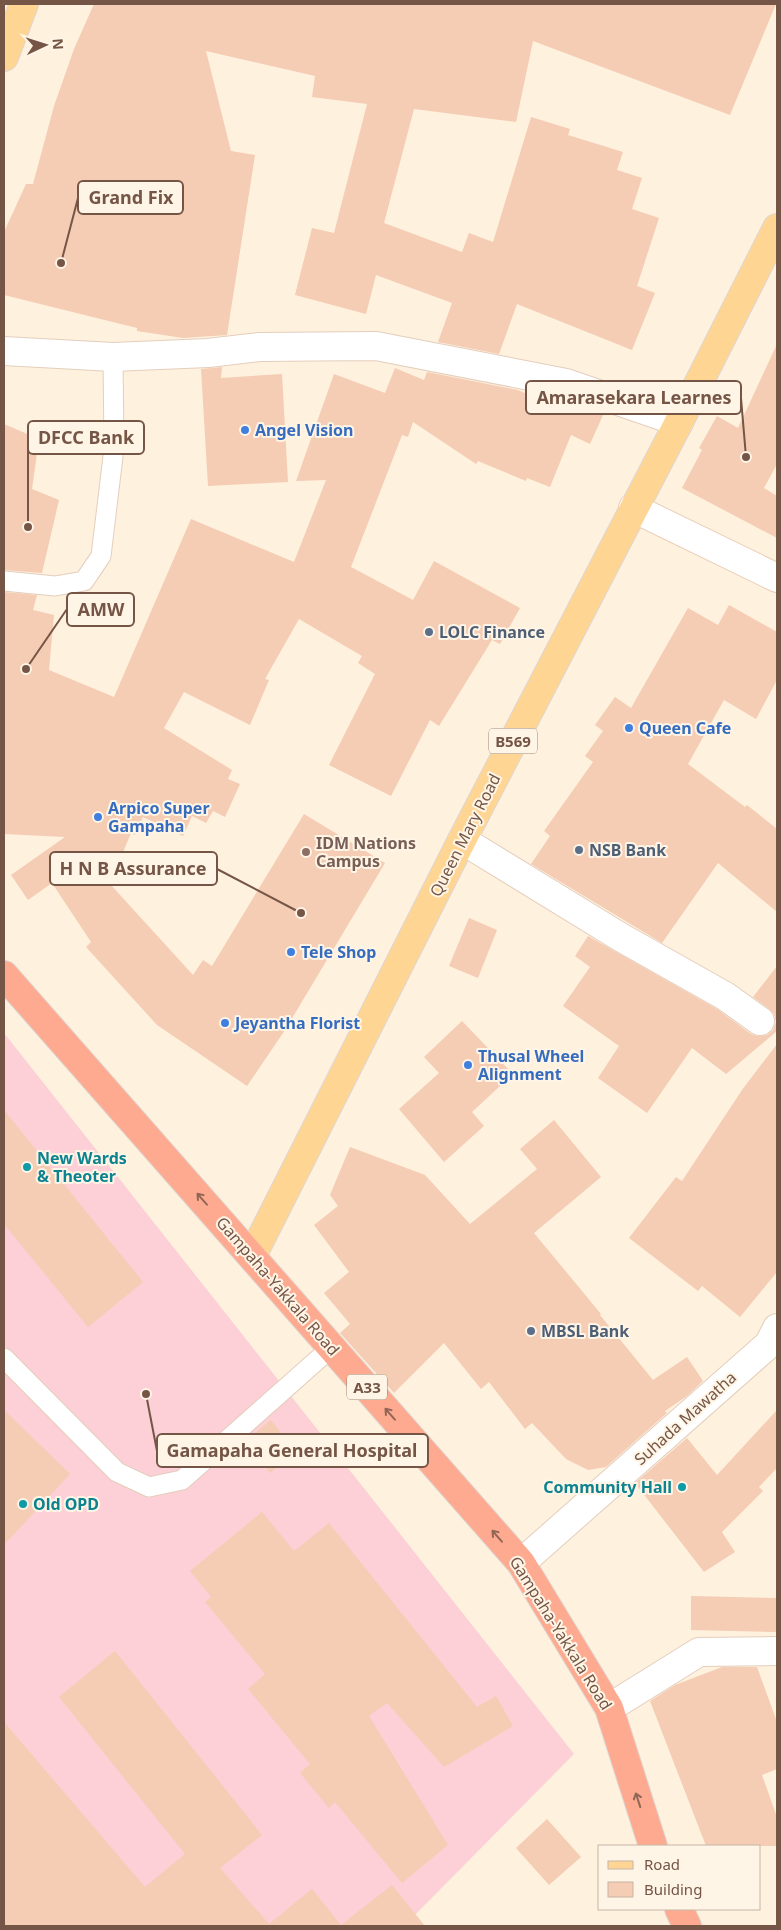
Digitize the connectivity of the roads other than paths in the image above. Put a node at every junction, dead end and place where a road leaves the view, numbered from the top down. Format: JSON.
{"nodes":[{"id":1,"x":24,"y":4,"type":"edge"},
{"id":2,"x":4,"y":57,"type":"edge"},
{"id":3,"x":777,"y":228,"type":"edge"},
{"id":4,"x":4,"y":351,"type":"edge"},
{"id":5,"x":113,"y":357,"type":"junction"},
{"id":6,"x":679,"y":422,"type":"junction"},
{"id":7,"x":633,"y":508,"type":"junction"},
{"id":8,"x":777,"y":578,"type":"edge"},
{"id":9,"x":4,"y":581,"type":"edge"},
{"id":10,"x":462,"y":840,"type":"junction"},
{"id":11,"x":4,"y":975,"type":"edge"},
{"id":12,"x":760,"y":1022,"type":"dead end"},
{"id":13,"x":252,"y":1256,"type":"junction"},
{"id":14,"x":774,"y":1340,"type":"edge"},
{"id":15,"x":332,"y":1347,"type":"junction"},
{"id":16,"x":4,"y":1358,"type":"edge"},
{"id":17,"x":521,"y":1564,"type":"junction"},
{"id":18,"x":777,"y":1651,"type":"edge"},
{"id":19,"x":609,"y":1708,"type":"junction"},
{"id":20,"x":653,"y":1845,"type":"edge"},
{"id":21,"x":679,"y":1910,"type":"edge"},
{"id":22,"x":687,"y":1926,"type":"edge"}],
"edges":[{"from":1,"to":2,"type":"main road"},
{"from":3,"to":6,"type":"main road","name":"Queen Mary Road","number":"B569"},
{"from":4,"to":5,"type":"street"},
{"from":5,"to":6,"type":"street"},
{"from":5,"to":9,"type":"lane"},
{"from":6,"to":7,"type":"main road","name":"Queen Mary Road","number":"B569"},
{"from":7,"to":8,"type":"street"},
{"from":7,"to":10,"type":"main road","name":"Queen Mary Road","number":"B569"},
{"from":10,"to":12,"type":"street"},
{"from":10,"to":13,"type":"main road","name":"Queen Mary Road","number":"B569"},
{"from":13,"to":11,"type":"highway","name":"Gampaha-Yakkala Road","number":"A33","one_way":true},
{"from":13,"to":15,"type":"highway","name":"Gampaha-Yakkala Road","number":"A33"},
{"from":14,"to":17,"type":"street","name":"Suhada Mawatha"},
{"from":15,"to":16,"type":"lane"},
{"from":17,"to":15,"type":"highway","name":"Gampaha-Yakkala Road","number":"A33","one_way":true},
{"from":17,"to":19,"type":"highway","name":"Gampaha-Yakkala Road","number":"A33"},
{"from":18,"to":19,"type":"street"},
{"from":20,"to":19,"type":"highway","name":"Gampaha-Yakkala Road","number":"A33","one_way":true},
{"from":21,"to":22,"type":"highway"}]}
